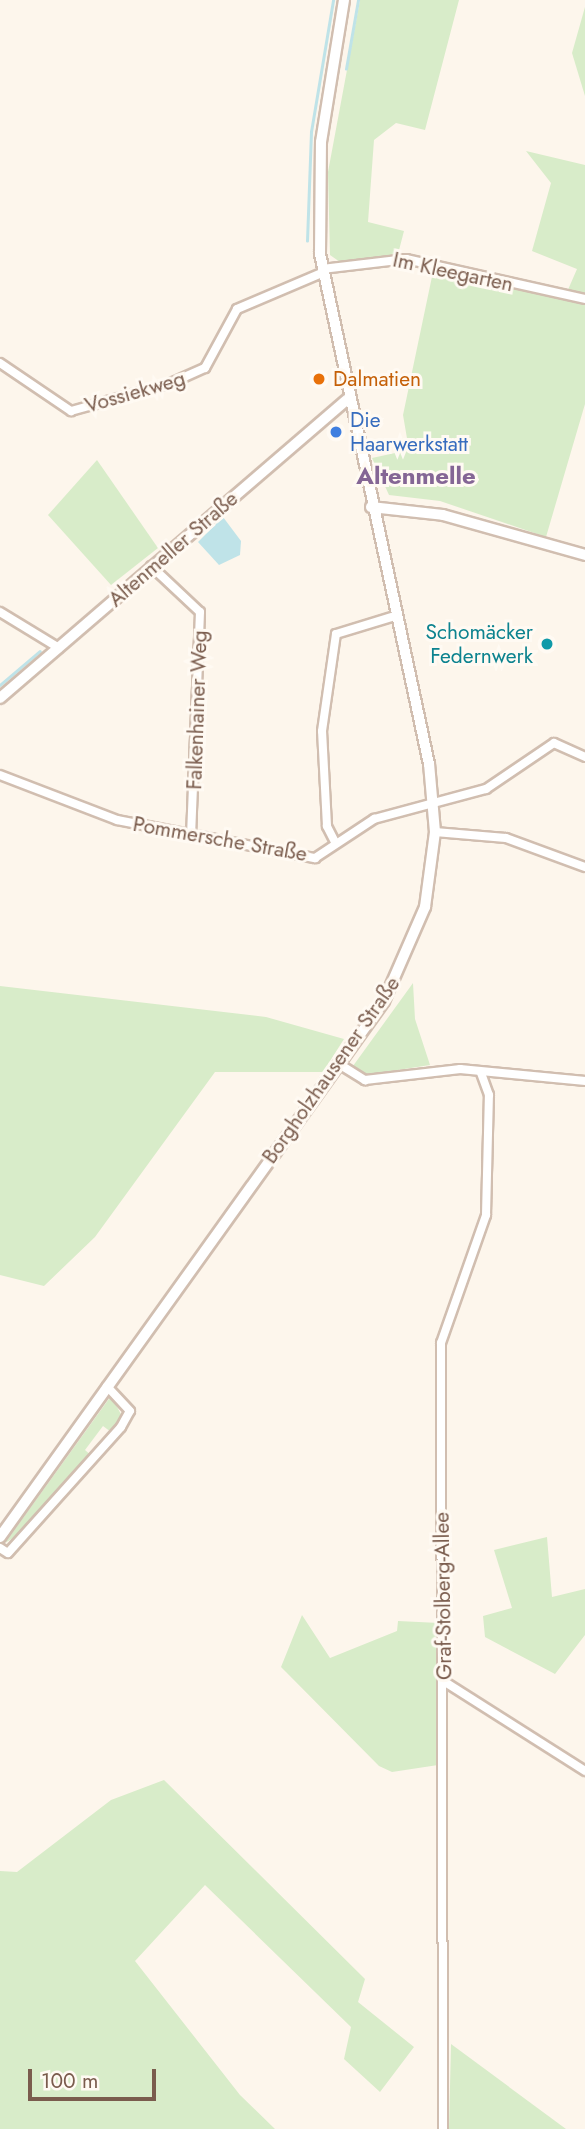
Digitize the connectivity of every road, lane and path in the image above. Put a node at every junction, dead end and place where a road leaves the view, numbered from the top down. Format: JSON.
{"nodes":[{"id":1,"x":344,"y":0,"type":"edge"},
{"id":2,"x":322,"y":271,"type":"junction"},
{"id":3,"x":585,"y":299,"type":"edge"},
{"id":4,"x":0,"y":363,"type":"edge"},
{"id":5,"x":347,"y":400,"type":"junction"},
{"id":6,"x":372,"y":507,"type":"junction"},
{"id":7,"x":585,"y":555,"type":"edge"},
{"id":8,"x":151,"y":566,"type":"junction"},
{"id":9,"x":0,"y":612,"type":"edge"},
{"id":10,"x":395,"y":616,"type":"junction"},
{"id":11,"x":59,"y":648,"type":"junction"},
{"id":12,"x":0,"y":698,"type":"edge"},
{"id":13,"x":585,"y":757,"type":"edge"},
{"id":14,"x":0,"y":775,"type":"edge"},
{"id":15,"x":434,"y":800,"type":"junction"},
{"id":16,"x":435,"y":832,"type":"junction"},
{"id":17,"x":191,"y":833,"type":"junction"},
{"id":18,"x":335,"y":842,"type":"junction"},
{"id":19,"x":585,"y":867,"type":"edge"},
{"id":20,"x":339,"y":1064,"type":"junction"},
{"id":21,"x":481,"y":1073,"type":"junction"},
{"id":22,"x":585,"y":1081,"type":"edge"},
{"id":23,"x":107,"y":1386,"type":"junction"},
{"id":24,"x":0,"y":1537,"type":"edge"},
{"id":25,"x":0,"y":1548,"type":"edge"},
{"id":26,"x":444,"y":1682,"type":"junction"},
{"id":27,"x":585,"y":1771,"type":"edge"},
{"id":28,"x":443,"y":2129,"type":"edge"}],
"edges":[{"from":1,"to":2,"type":"main road","name":"Borgholzhausener Straße"},
{"from":2,"to":3,"type":"street","name":"Im Kleegarten"},
{"from":2,"to":4,"type":"street","name":"Vossiekweg"},
{"from":2,"to":5,"type":"main road","name":"Borgholzhausener Straße"},
{"from":5,"to":6,"type":"main road","name":"Borgholzhausener Straße"},
{"from":5,"to":8,"type":"main road","name":"Altenmeller Straße"},
{"from":6,"to":7,"type":"main road"},
{"from":6,"to":10,"type":"main road","name":"Borgholzhausener Straße"},
{"from":8,"to":11,"type":"main road","name":"Altenmeller Straße"},
{"from":8,"to":17,"type":"street","name":"Falkenhainer Weg"},
{"from":9,"to":11,"type":"street"},
{"from":10,"to":15,"type":"main road","name":"Borgholzhausener Straße"},
{"from":10,"to":18,"type":"street"},
{"from":11,"to":12,"type":"main road","name":"Altenmeller Straße"},
{"from":13,"to":15,"type":"street","name":"Pommersche Straße"},
{"from":14,"to":17,"type":"street","name":"Pommersche Straße"},
{"from":15,"to":16,"type":"main road","name":"Borgholzhausener Straße"},
{"from":15,"to":18,"type":"street","name":"Pommersche Straße"},
{"from":16,"to":19,"type":"street"},
{"from":16,"to":20,"type":"main road","name":"Borgholzhausener Straße"},
{"from":17,"to":18,"type":"street","name":"Pommersche Straße"},
{"from":20,"to":21,"type":"street"},
{"from":20,"to":23,"type":"main road","name":"Borgholzhausener Straße"},
{"from":21,"to":22,"type":"street"},
{"from":21,"to":26,"type":"street","name":"Graf-Stolberg-Allee"},
{"from":23,"to":24,"type":"main road","name":"Borgholzhausener Straße"},
{"from":23,"to":25,"type":"street"},
{"from":26,"to":27,"type":"street"},
{"from":26,"to":28,"type":"street","name":"Graf-Stolberg-Allee"}]}
